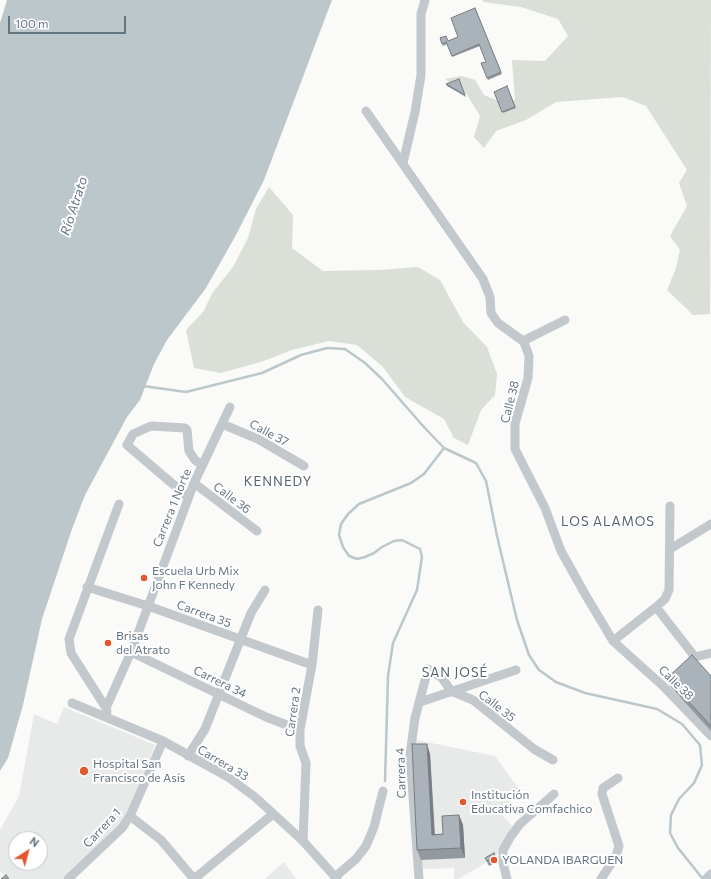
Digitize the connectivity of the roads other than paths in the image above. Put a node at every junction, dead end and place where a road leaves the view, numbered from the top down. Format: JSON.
{"nodes":[{"id":1,"x":425,"y":0,"type":"edge"},
{"id":2,"x":366,"y":112,"type":"dead end"},
{"id":3,"x":403,"y":163,"type":"junction"},
{"id":4,"x":565,"y":320,"type":"dead end"},
{"id":5,"x":523,"y":341,"type":"junction"},
{"id":6,"x":230,"y":407,"type":"dead end"},
{"id":7,"x":222,"y":424,"type":"junction"},
{"id":8,"x":202,"y":465,"type":"junction"},
{"id":9,"x":304,"y":466,"type":"dead end"},
{"id":10,"x":194,"y":483,"type":"junction"},
{"id":11,"x":188,"y":497,"type":"junction"},
{"id":12,"x":119,"y":504,"type":"dead end"},
{"id":13,"x":670,"y":506,"type":"dead end"},
{"id":14,"x":711,"y":524,"type":"edge"},
{"id":15,"x":257,"y":531,"type":"dead end"},
{"id":16,"x":670,"y":549,"type":"junction"},
{"id":17,"x":88,"y":587,"type":"junction"},
{"id":18,"x":265,"y":590,"type":"dead end"},
{"id":19,"x":148,"y":606,"type":"junction"},
{"id":20,"x":656,"y":607,"type":"junction"},
{"id":21,"x":318,"y":610,"type":"dead end"},
{"id":22,"x":240,"y":640,"type":"junction"},
{"id":23,"x":613,"y":641,"type":"junction"},
{"id":24,"x":131,"y":652,"type":"junction"},
{"id":25,"x":711,"y":653,"type":"edge"},
{"id":26,"x":695,"y":657,"type":"junction"},
{"id":27,"x":312,"y":665,"type":"junction"},
{"id":28,"x":684,"y":666,"type":"edge"},
{"id":29,"x":428,"y":669,"type":"joint"},
{"id":30,"x":516,"y":670,"type":"dead end"},
{"id":31,"x":451,"y":691,"type":"junction"},
{"id":32,"x":219,"y":694,"type":"junction"},
{"id":33,"x":420,"y":702,"type":"junction"},
{"id":34,"x":72,"y":704,"type":"dead end"},
{"id":35,"x":106,"y":708,"type":"junction"},
{"id":36,"x":108,"y":719,"type":"junction"},
{"id":37,"x":300,"y":730,"type":"junction"},
{"id":38,"x":711,"y":736,"type":"edge"},
{"id":39,"x":163,"y":741,"type":"junction"},
{"id":40,"x":188,"y":756,"type":"junction"},
{"id":41,"x":553,"y":760,"type":"dead end"},
{"id":42,"x":618,"y":778,"type":"dead end"},
{"id":43,"x":383,"y":791,"type":"dead end"},
{"id":44,"x":554,"y":794,"type":"dead end"},
{"id":45,"x":273,"y":814,"type":"junction"},
{"id":46,"x":130,"y":816,"type":"junction"},
{"id":47,"x":303,"y":841,"type":"junction"},
{"id":48,"x":711,"y":874,"type":"edge"},
{"id":49,"x":336,"y":878,"type":"edge"},
{"id":50,"x":68,"y":879,"type":"edge"},
{"id":51,"x":194,"y":879,"type":"edge"},
{"id":52,"x":419,"y":879,"type":"edge"},
{"id":53,"x":507,"y":879,"type":"edge"},
{"id":54,"x":601,"y":879,"type":"edge"},
{"id":55,"x":706,"y":879,"type":"edge"}],
"edges":[{"from":1,"to":3,"type":"street"},
{"from":2,"to":3,"type":"street"},
{"from":3,"to":5,"type":"street"},
{"from":4,"to":5,"type":"street"},
{"from":5,"to":23,"type":"street","name":"Calle 38"},
{"from":6,"to":7,"type":"street","name":"Carrera 1 Norte"},
{"from":7,"to":8,"type":"street","name":"Carrera 1 Norte"},
{"from":7,"to":9,"type":"street","name":"Calle 37"},
{"from":8,"to":10,"type":"street","name":"Carrera 1 Norte"},
{"from":8,"to":11,"type":"street"},
{"from":10,"to":11,"type":"street","name":"Carrera 1 Norte"},
{"from":10,"to":15,"type":"street","name":"Calle 36"},
{"from":11,"to":19,"type":"street","name":"Carrera 1 Norte"},
{"from":12,"to":17,"type":"street"},
{"from":13,"to":16,"type":"street"},
{"from":14,"to":16,"type":"street"},
{"from":16,"to":20,"type":"street"},
{"from":17,"to":19,"type":"street","name":"Carrera 35"},
{"from":17,"to":35,"type":"street"},
{"from":18,"to":22,"type":"street"},
{"from":19,"to":22,"type":"street","name":"Carrera 35"},
{"from":19,"to":24,"type":"street","name":"Carrera 1 Norte"},
{"from":20,"to":23,"type":"street"},
{"from":20,"to":26,"type":"street"},
{"from":21,"to":27,"type":"street","name":"Carrera 2"},
{"from":22,"to":27,"type":"street","name":"Carrera 35"},
{"from":22,"to":32,"type":"street"},
{"from":23,"to":38,"type":"street","name":"Calle 38"},
{"from":24,"to":32,"type":"street","name":"Carrera 34"},
{"from":24,"to":35,"type":"street","name":"Carrera 1 Norte"},
{"from":25,"to":26,"type":"street"},
{"from":26,"to":28,"type":"street"},
{"from":27,"to":37,"type":"street","name":"Carrera 2"},
{"from":29,"to":31,"type":"street","name":"Calle 35"},
{"from":29,"to":33,"type":"street","name":"Carrera 4"},
{"from":30,"to":31,"type":"street"},
{"from":31,"to":33,"type":"street"},
{"from":31,"to":41,"type":"street","name":"Calle 35"},
{"from":32,"to":37,"type":"street","name":"Carrera 34"},
{"from":32,"to":40,"type":"street"},
{"from":33,"to":52,"type":"street","name":"Carrera 4"},
{"from":34,"to":36,"type":"street","name":"Carrera 33"},
{"from":35,"to":36,"type":"street"},
{"from":36,"to":39,"type":"street","name":"Carrera 33"},
{"from":37,"to":47,"type":"street","name":"Carrera 2"},
{"from":39,"to":40,"type":"street","name":"Carrera 33"},
{"from":39,"to":46,"type":"street","name":"Carrera 1"},
{"from":40,"to":45,"type":"street","name":"Carrera 33"},
{"from":42,"to":54,"type":"street"},
{"from":43,"to":49,"type":"street"},
{"from":44,"to":53,"type":"street"},
{"from":45,"to":47,"type":"street","name":"Carrera 33"},
{"from":45,"to":51,"type":"street"},
{"from":46,"to":50,"type":"street","name":"Carrera 1"},
{"from":46,"to":51,"type":"street"},
{"from":47,"to":49,"type":"street","name":"Carrera 33"},
{"from":48,"to":55,"type":"street"}]}
